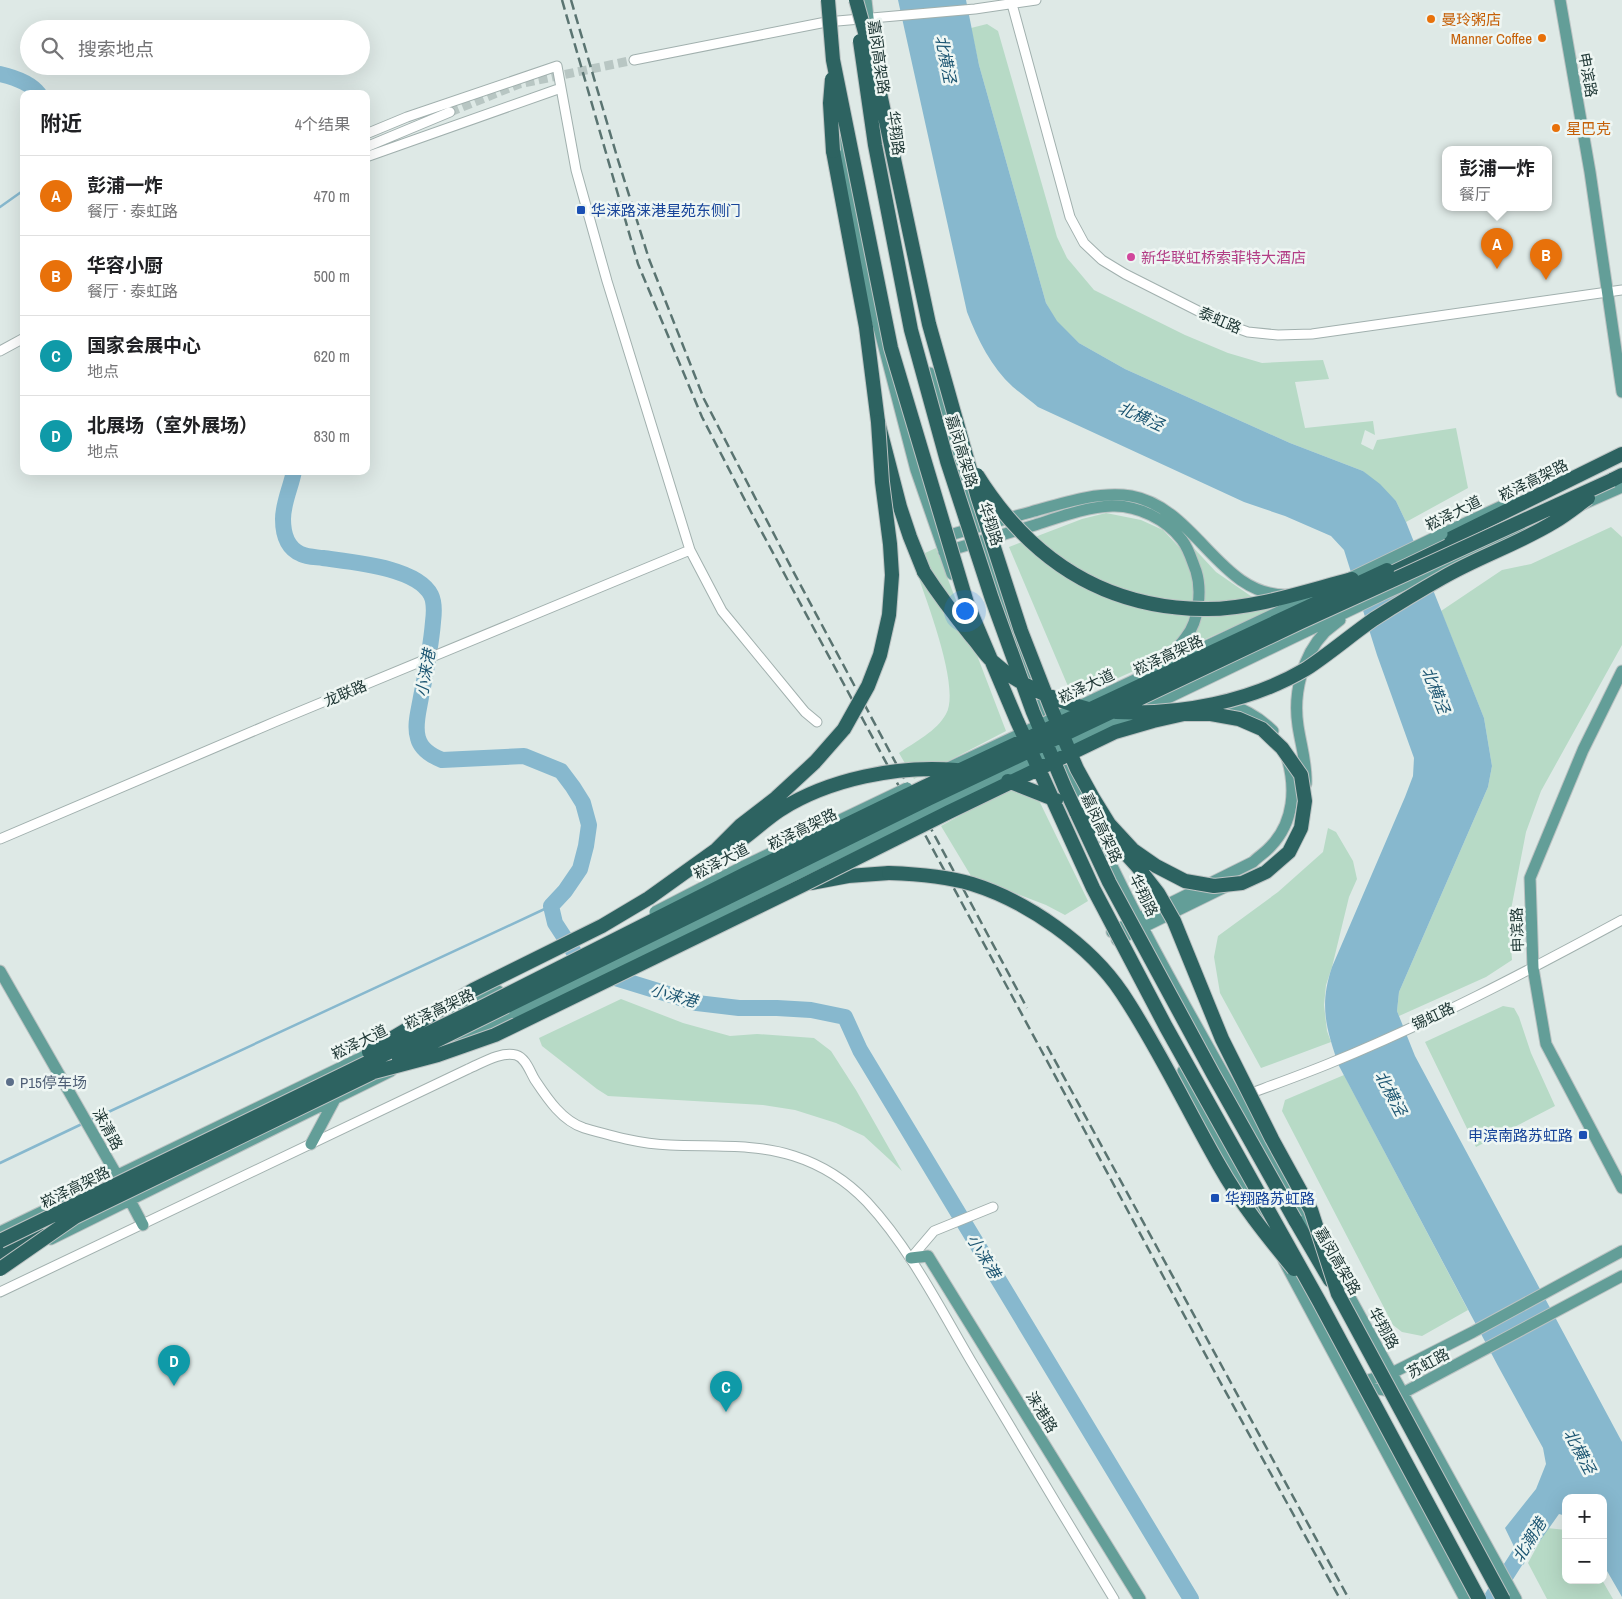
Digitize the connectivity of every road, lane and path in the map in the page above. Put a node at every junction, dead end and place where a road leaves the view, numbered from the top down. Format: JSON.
{"nodes":[{"id":1,"x":826,"y":0,"type":"edge"},
{"id":2,"x":855,"y":0,"type":"edge"},
{"id":3,"x":866,"y":0,"type":"edge"},
{"id":4,"x":1036,"y":0,"type":"edge"},
{"id":5,"x":1560,"y":0,"type":"edge"},
{"id":6,"x":1012,"y":4,"type":"junction"},
{"id":7,"x":869,"y":20,"type":"junction"},
{"id":8,"x":826,"y":22,"type":"junction"},
{"id":9,"x":634,"y":60,"type":"tunnel mouth"},
{"id":10,"x":833,"y":60,"type":"junction"},
{"id":11,"x":561,"y":88,"type":"junction"},
{"id":12,"x":450,"y":112,"type":"tunnel mouth"},
{"id":13,"x":370,"y":132,"type":"edge"},
{"id":14,"x":370,"y":145,"type":"edge"},
{"id":15,"x":370,"y":157,"type":"edge"},
{"id":16,"x":1622,"y":290,"type":"edge"},
{"id":17,"x":1608,"y":292,"type":"junction"},
{"id":18,"x":20,"y":340,"type":"edge"},
{"id":19,"x":0,"y":351,"type":"edge"},
{"id":20,"x":1622,"y":392,"type":"edge"},
{"id":21,"x":878,"y":422,"type":"junction"},
{"id":22,"x":1622,"y":448,"type":"edge"},
{"id":23,"x":1622,"y":454,"type":"edge"},
{"id":24,"x":968,"y":461,"type":"junction"},
{"id":25,"x":1619,"y":481,"type":"edge"},
{"id":26,"x":976,"y":527,"type":"junction"},
{"id":27,"x":939,"y":538,"type":"junction"},
{"id":28,"x":980,"y":542,"type":"junction"},
{"id":29,"x":690,"y":550,"type":"junction"},
{"id":30,"x":944,"y":552,"type":"junction"},
{"id":31,"x":1387,"y":570,"type":"junction"},
{"id":32,"x":1316,"y":594,"type":"junction"},
{"id":33,"x":1353,"y":609,"type":"junction"},
{"id":34,"x":1622,"y":671,"type":"edge"},
{"id":35,"x":1150,"y":672,"type":"junction"},
{"id":36,"x":1149,"y":707,"type":"junction"},
{"id":37,"x":817,"y":722,"type":"dead end"},
{"id":38,"x":0,"y":839,"type":"edge"},
{"id":39,"x":716,"y":850,"type":"junction"},
{"id":40,"x":803,"y":885,"type":"junction"},
{"id":41,"x":1622,"y":920,"type":"edge"},
{"id":42,"x":1141,"y":923,"type":"junction"},
{"id":43,"x":1114,"y":936,"type":"junction"},
{"id":44,"x":1533,"y":968,"type":"junction"},
{"id":45,"x":0,"y":971,"type":"edge"},
{"id":46,"x":370,"y":1073,"type":"junction"},
{"id":47,"x":1238,"y":1097,"type":"junction"},
{"id":48,"x":335,"y":1099,"type":"junction"},
{"id":49,"x":238,"y":1126,"type":"junction"},
{"id":50,"x":311,"y":1144,"type":"junction"},
{"id":51,"x":117,"y":1176,"type":"junction"},
{"id":52,"x":1622,"y":1188,"type":"edge"},
{"id":53,"x":129,"y":1200,"type":"junction"},
{"id":54,"x":993,"y":1206,"type":"dead end"},
{"id":55,"x":75,"y":1216,"type":"junction"},
{"id":56,"x":143,"y":1224,"type":"junction"},
{"id":57,"x":0,"y":1232,"type":"edge"},
{"id":58,"x":0,"y":1241,"type":"edge"},
{"id":59,"x":1622,"y":1251,"type":"edge"},
{"id":60,"x":0,"y":1253,"type":"edge"},
{"id":61,"x":911,"y":1258,"type":"junction"},
{"id":62,"x":0,"y":1264,"type":"edge"},
{"id":63,"x":0,"y":1270,"type":"edge"},
{"id":64,"x":1622,"y":1276,"type":"edge"},
{"id":65,"x":0,"y":1292,"type":"edge"},
{"id":66,"x":1338,"y":1294,"type":"junction"},
{"id":67,"x":1319,"y":1301,"type":"junction"},
{"id":68,"x":1392,"y":1373,"type":"junction"},
{"id":69,"x":1351,"y":1385,"type":"junction"},
{"id":70,"x":1403,"y":1393,"type":"junction"},
{"id":71,"x":1464,"y":1595,"type":"edge"},
{"id":72,"x":1510,"y":1596,"type":"edge"},
{"id":73,"x":1114,"y":1599,"type":"edge"},
{"id":74,"x":1140,"y":1599,"type":"edge"},
{"id":75,"x":1479,"y":1599,"type":"edge"}],
"edges":[{"from":1,"to":8,"type":"main road"},
{"from":1,"to":10,"type":"highway","bridge":true},
{"from":2,"to":24,"type":"highway","bridge":true},
{"from":2,"to":66,"type":"highway","name":"嘉闵高架路","bridge":true},
{"from":3,"to":7,"type":"main road","name":"华翔路"},
{"from":4,"to":6,"type":"street"},
{"from":5,"to":17,"type":"main road","name":"申滨路"},
{"from":6,"to":7,"type":"street"},
{"from":6,"to":17,"type":"street","name":"泰虹路"},
{"from":7,"to":8,"type":"street"},
{"from":7,"to":26,"type":"main road","name":"华翔路"},
{"from":8,"to":9,"type":"street"},
{"from":8,"to":27,"type":"main road"},
{"from":10,"to":21,"type":"highway","bridge":true},
{"from":10,"to":67,"type":"highway","bridge":true},
{"from":11,"to":13,"type":"street"},
{"from":11,"to":15,"type":"street"},
{"from":11,"to":29,"type":"street"},
{"from":12,"to":14,"type":"street"},
{"from":16,"to":17,"type":"street","name":"泰虹路"},
{"from":17,"to":20,"type":"main road","name":"申滨路"},
{"from":18,"to":19,"type":"street"},
{"from":21,"to":25,"type":"highway","bridge":true},
{"from":21,"to":39,"type":"highway","bridge":true},
{"from":22,"to":32,"type":"main road","name":"崧泽大道","bridge":true},
{"from":23,"to":31,"type":"highway","name":"崧泽高架路"},
{"from":24,"to":31,"type":"highway","bridge":true},
{"from":24,"to":40,"type":"highway","bridge":true},
{"from":25,"to":33,"type":"main road"},
{"from":25,"to":46,"type":"highway","name":"崧泽高架路","bridge":true},
{"from":26,"to":27,"type":"main road"},
{"from":26,"to":28,"type":"main road","name":"华翔路"},
{"from":26,"to":32,"type":"main road","bridge":true},
{"from":27,"to":30,"type":"main road"},
{"from":28,"to":30,"type":"main road"},
{"from":28,"to":35,"type":"main road","bridge":true},
{"from":28,"to":42,"type":"main road","name":"华翔路"},
{"from":29,"to":37,"type":"street"},
{"from":29,"to":38,"type":"street","name":"龙联路"},
{"from":30,"to":43,"type":"main road"},
{"from":31,"to":49,"type":"highway","name":"崧泽高架路","bridge":true},
{"from":32,"to":35,"type":"main road","name":"崧泽大道","bridge":true},
{"from":33,"to":36,"type":"main road"},
{"from":33,"to":42,"type":"main road","bridge":true},
{"from":34,"to":44,"type":"main road","name":"申滨路"},
{"from":35,"to":51,"type":"main road","name":"崧泽大道","bridge":true},
{"from":36,"to":42,"type":"main road","bridge":true},
{"from":36,"to":48,"type":"main road","bridge":true},
{"from":39,"to":49,"type":"highway","bridge":true},
{"from":39,"to":66,"type":"highway","bridge":true},
{"from":40,"to":46,"type":"highway","bridge":true},
{"from":40,"to":67,"type":"highway","bridge":true},
{"from":41,"to":44,"type":"street","name":"锡虹路"},
{"from":42,"to":43,"type":"main road"},
{"from":42,"to":47,"type":"main road","name":"华翔路"},
{"from":43,"to":69,"type":"main road"},
{"from":44,"to":47,"type":"street","name":"锡虹路"},
{"from":44,"to":52,"type":"main road","name":"申滨路"},
{"from":45,"to":51,"type":"main road","name":"涞清路"},
{"from":46,"to":55,"type":"highway","name":"崧泽高架路","bridge":true},
{"from":47,"to":68,"type":"main road","name":"华翔路"},
{"from":48,"to":50,"type":"main road"},
{"from":48,"to":53,"type":"main road"},
{"from":49,"to":58,"type":"highway","name":"崧泽高架路","bridge":true},
{"from":50,"to":56,"type":"street"},
{"from":50,"to":61,"type":"street"},
{"from":51,"to":53,"type":"main road","name":"涞清路"},
{"from":51,"to":57,"type":"main road","name":"崧泽大道"},
{"from":53,"to":56,"type":"main road","name":"涞清路"},
{"from":53,"to":62,"type":"main road"},
{"from":54,"to":61,"type":"street"},
{"from":55,"to":60,"type":"highway","name":"崧泽高架路","bridge":true},
{"from":55,"to":63,"type":"highway","bridge":true},
{"from":56,"to":65,"type":"street"},
{"from":59,"to":68,"type":"main road","name":"苏虹路"},
{"from":61,"to":73,"type":"street"},
{"from":61,"to":74,"type":"main road","name":"涞港路"},
{"from":64,"to":70,"type":"main road","name":"苏虹路"},
{"from":66,"to":72,"type":"highway","name":"嘉闵高架路","bridge":true},
{"from":67,"to":75,"type":"highway","bridge":true},
{"from":68,"to":69,"type":"main road","name":"苏虹路"},
{"from":68,"to":70,"type":"main road","name":"华翔路"},
{"from":69,"to":70,"type":"main road","name":"苏虹路"},
{"from":69,"to":71,"type":"main road"},
{"from":70,"to":72,"type":"main road","name":"华翔路"}]}
